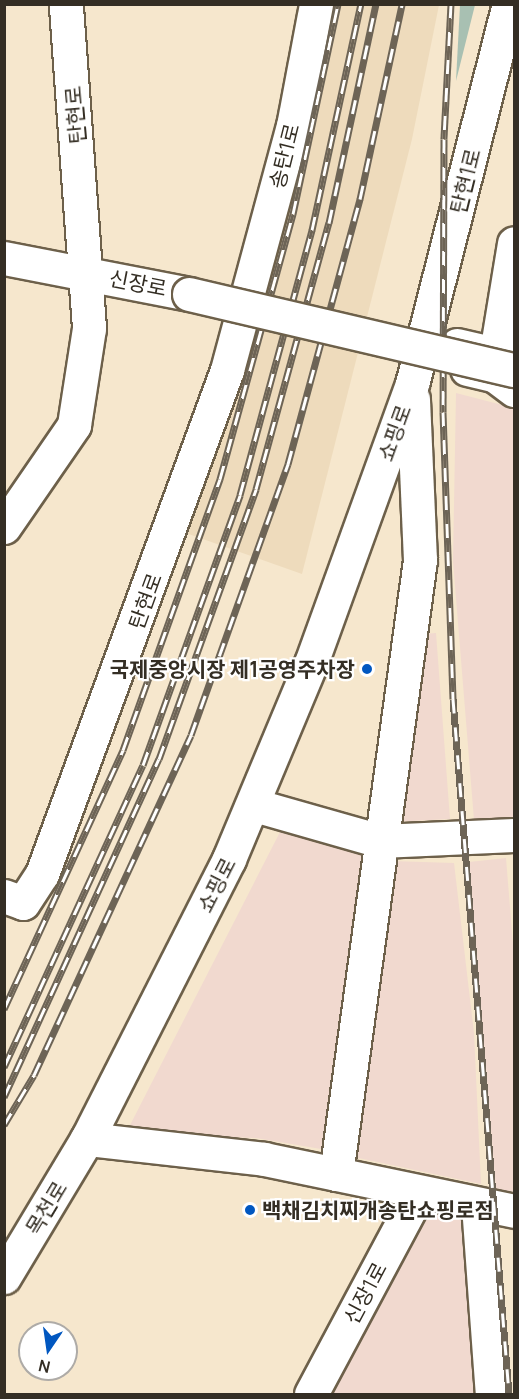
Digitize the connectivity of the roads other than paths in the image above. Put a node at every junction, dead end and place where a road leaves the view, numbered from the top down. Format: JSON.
{"nodes":[{"id":1,"x":66,"y":4,"type":"edge"},
{"id":2,"x":316,"y":4,"type":"edge"},
{"id":3,"x":509,"y":4,"type":"edge"},
{"id":4,"x":514,"y":243,"type":"edge"},
{"id":5,"x":4,"y":258,"type":"edge"},
{"id":6,"x":87,"y":273,"type":"junction"},
{"id":7,"x":244,"y":306,"type":"joint"},
{"id":8,"x":506,"y":343,"type":"edge"},
{"id":9,"x":419,"y":360,"type":"junction"},
{"id":10,"x":514,"y":370,"type":"edge"},
{"id":11,"x":514,"y":390,"type":"edge"},
{"id":12,"x":4,"y":527,"type":"edge"},
{"id":13,"x":254,"y":805,"type":"junction"},
{"id":14,"x":380,"y":841,"type":"junction"},
{"id":15,"x":514,"y":845,"type":"edge"},
{"id":16,"x":4,"y":896,"type":"edge"},
{"id":17,"x":87,"y":1139,"type":"junction"},
{"id":18,"x":336,"y":1174,"type":"junction"},
{"id":19,"x":419,"y":1192,"type":"junction"},
{"id":20,"x":478,"y":1205,"type":"junction"},
{"id":21,"x":514,"y":1211,"type":"edge"},
{"id":22,"x":4,"y":1277,"type":"edge"},
{"id":23,"x":311,"y":1395,"type":"edge"},
{"id":24,"x":492,"y":1395,"type":"edge"}],
"edges":[{"from":1,"to":6,"type":"street","name":"탄현로"},
{"from":2,"to":7,"type":"street","name":"송탄1로"},
{"from":3,"to":9,"type":"street","name":"탄현1로"},
{"from":4,"to":8,"type":"street"},
{"from":5,"to":6,"type":"street","name":"신장로"},
{"from":6,"to":10,"type":"street","name":"신장로","bridge":true},
{"from":6,"to":12,"type":"street","name":"탄현로"},
{"from":7,"to":16,"type":"street","name":"탄현로"},
{"from":8,"to":9,"type":"street"},
{"from":9,"to":11,"type":"street"},
{"from":9,"to":13,"type":"street","name":"쇼핑로"},
{"from":9,"to":14,"type":"street","name":"쇼핑로"},
{"from":13,"to":14,"type":"street"},
{"from":13,"to":17,"type":"street","name":"쇼핑로"},
{"from":14,"to":15,"type":"street"},
{"from":14,"to":18,"type":"street","name":"쇼핑로"},
{"from":17,"to":18,"type":"street"},
{"from":17,"to":22,"type":"street","name":"목천로"},
{"from":18,"to":19,"type":"street"},
{"from":19,"to":20,"type":"street"},
{"from":19,"to":23,"type":"street","name":"신장1로"},
{"from":20,"to":21,"type":"street"},
{"from":20,"to":24,"type":"street"}]}
